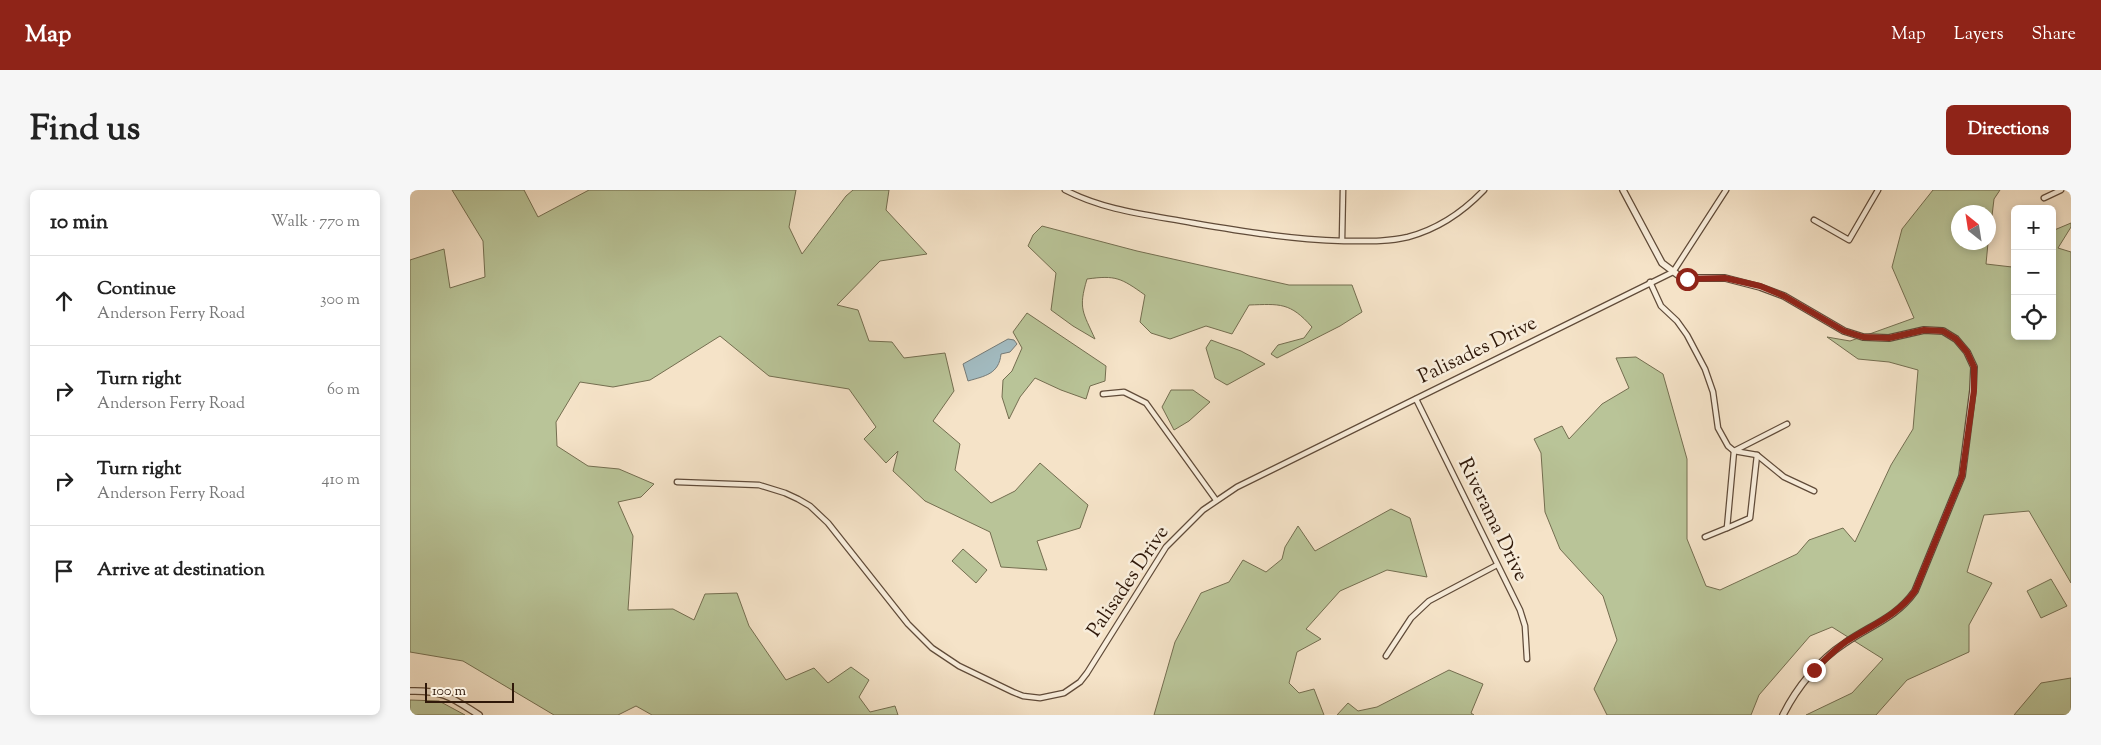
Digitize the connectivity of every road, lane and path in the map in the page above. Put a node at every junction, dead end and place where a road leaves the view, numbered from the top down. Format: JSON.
{"nodes":[{"id":1,"x":1065,"y":190,"type":"edge"},
{"id":2,"x":1343,"y":190,"type":"edge"},
{"id":3,"x":1484,"y":190,"type":"edge"},
{"id":4,"x":1623,"y":190,"type":"edge"},
{"id":5,"x":1726,"y":190,"type":"edge"},
{"id":6,"x":1878,"y":190,"type":"edge"},
{"id":7,"x":2061,"y":190,"type":"edge"},
{"id":8,"x":2044,"y":198,"type":"dead end"},
{"id":9,"x":1814,"y":220,"type":"dead end"},
{"id":10,"x":1342,"y":240,"type":"junction"},
{"id":11,"x":1673,"y":272,"type":"junction"},
{"id":12,"x":1650,"y":282,"type":"junction"},
{"id":13,"x":1103,"y":394,"type":"dead end"},
{"id":14,"x":1416,"y":399,"type":"junction"},
{"id":15,"x":1787,"y":424,"type":"dead end"},
{"id":16,"x":1734,"y":451,"type":"junction"},
{"id":17,"x":1757,"y":455,"type":"junction"},
{"id":18,"x":677,"y":482,"type":"dead end"},
{"id":19,"x":1814,"y":491,"type":"dead end"},
{"id":20,"x":1216,"y":500,"type":"junction"},
{"id":21,"x":1728,"y":528,"type":"junction"},
{"id":22,"x":1705,"y":537,"type":"dead end"},
{"id":23,"x":1497,"y":566,"type":"junction"},
{"id":24,"x":1386,"y":656,"type":"dead end"},
{"id":25,"x":1527,"y":658,"type":"dead end"},
{"id":26,"x":410,"y":691,"type":"edge"},
{"id":27,"x":479,"y":715,"type":"edge"},
{"id":28,"x":1783,"y":715,"type":"edge"}],
"edges":[{"from":1,"to":10,"type":"street"},
{"from":2,"to":10,"type":"street"},
{"from":3,"to":10,"type":"street"},
{"from":4,"to":11,"type":"street"},
{"from":5,"to":11,"type":"street"},
{"from":6,"to":9,"type":"street"},
{"from":7,"to":8,"type":"street"},
{"from":11,"to":12,"type":"street","name":"Palisades Drive"},
{"from":11,"to":28,"type":"street"},
{"from":12,"to":14,"type":"street","name":"Palisades Drive"},
{"from":12,"to":16,"type":"street"},
{"from":13,"to":20,"type":"street"},
{"from":14,"to":20,"type":"street","name":"Palisades Drive"},
{"from":14,"to":23,"type":"street","name":"Riverama Drive"},
{"from":15,"to":16,"type":"street"},
{"from":16,"to":17,"type":"street"},
{"from":16,"to":21,"type":"street"},
{"from":17,"to":19,"type":"street"},
{"from":17,"to":21,"type":"street"},
{"from":18,"to":20,"type":"street","name":"Palisades Drive"},
{"from":21,"to":22,"type":"street"},
{"from":23,"to":24,"type":"street"},
{"from":23,"to":25,"type":"street","name":"Riverama Drive"},
{"from":26,"to":27,"type":"street"}]}
